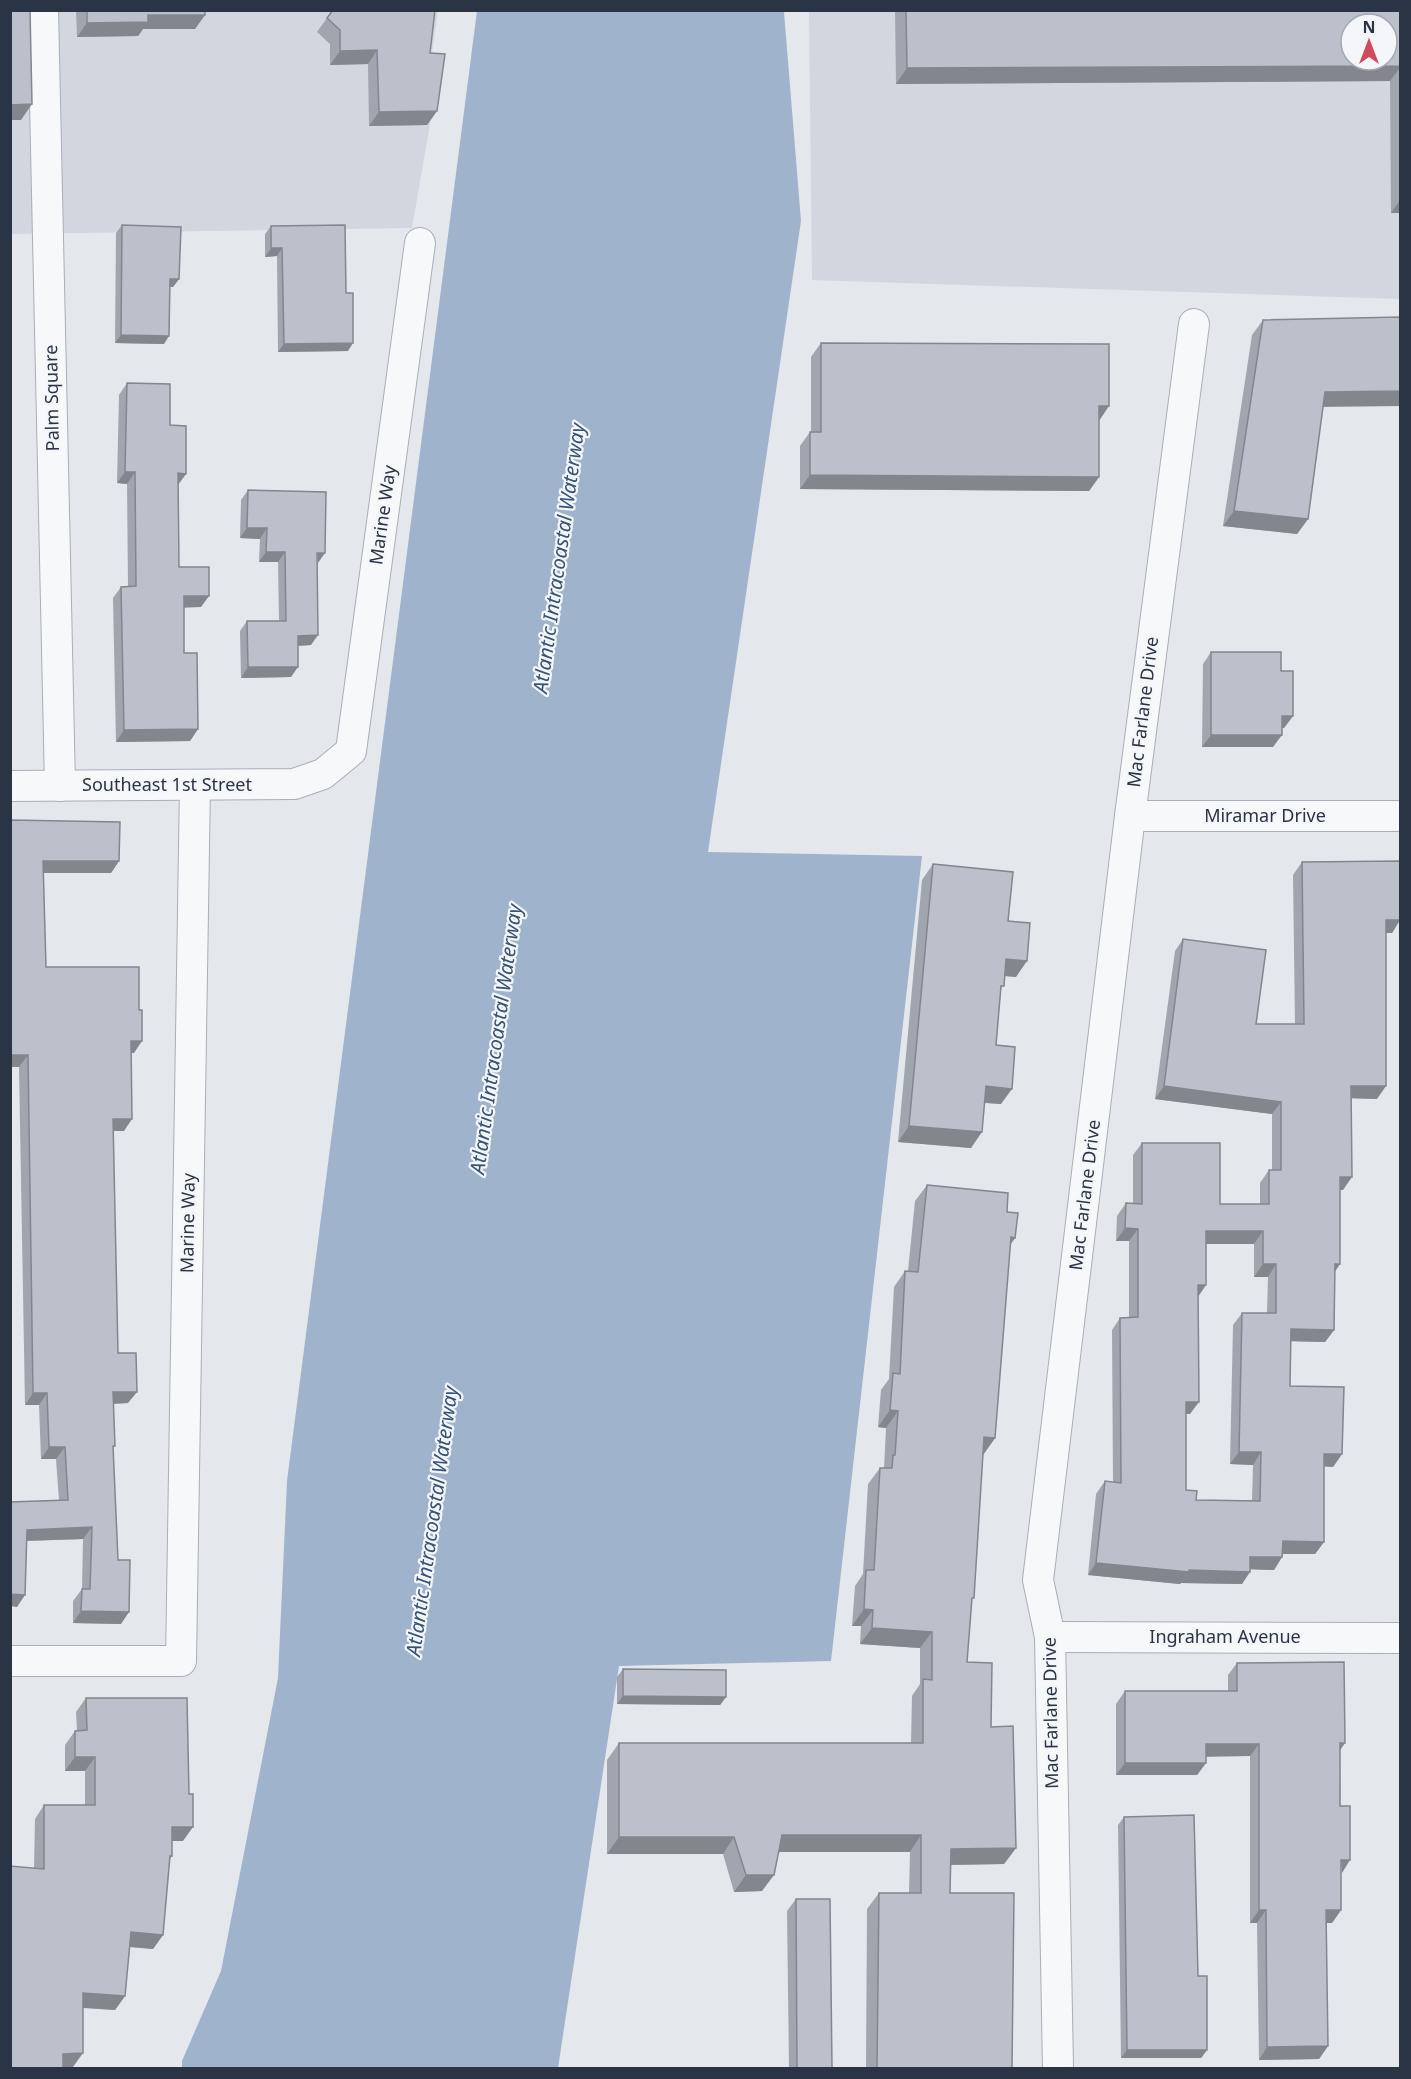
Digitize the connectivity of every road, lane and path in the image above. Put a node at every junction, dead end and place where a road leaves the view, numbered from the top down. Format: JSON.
{"nodes":[{"id":1,"x":44,"y":10,"type":"edge"},
{"id":2,"x":420,"y":243,"type":"dead end"},
{"id":3,"x":1194,"y":324,"type":"dead end"},
{"id":4,"x":323,"y":774,"type":"joint"},
{"id":5,"x":195,"y":785,"type":"junction"},
{"id":6,"x":10,"y":786,"type":"edge"},
{"id":7,"x":60,"y":786,"type":"junction"},
{"id":8,"x":1130,"y":816,"type":"junction"},
{"id":9,"x":1401,"y":816,"type":"edge"},
{"id":10,"x":1050,"y":1637,"type":"junction"},
{"id":11,"x":1401,"y":1638,"type":"edge"},
{"id":12,"x":10,"y":1661,"type":"edge"},
{"id":13,"x":1058,"y":2068,"type":"edge"}],
"edges":[{"from":1,"to":7,"type":"street","name":"Palm Square"},
{"from":2,"to":4,"type":"street","name":"Marine Way"},
{"from":3,"to":8,"type":"street","name":"Mac Farlane Drive"},
{"from":4,"to":5,"type":"street","name":"Southeast 1st Street"},
{"from":5,"to":7,"type":"street","name":"Southeast 1st Street"},
{"from":5,"to":12,"type":"street","name":"Marine Way"},
{"from":6,"to":7,"type":"street","name":"Southeast 1st Street"},
{"from":8,"to":9,"type":"street","name":"Miramar Drive"},
{"from":8,"to":10,"type":"street","name":"Mac Farlane Drive"},
{"from":10,"to":11,"type":"street","name":"Ingraham Avenue"},
{"from":10,"to":13,"type":"street","name":"Mac Farlane Drive"}]}
